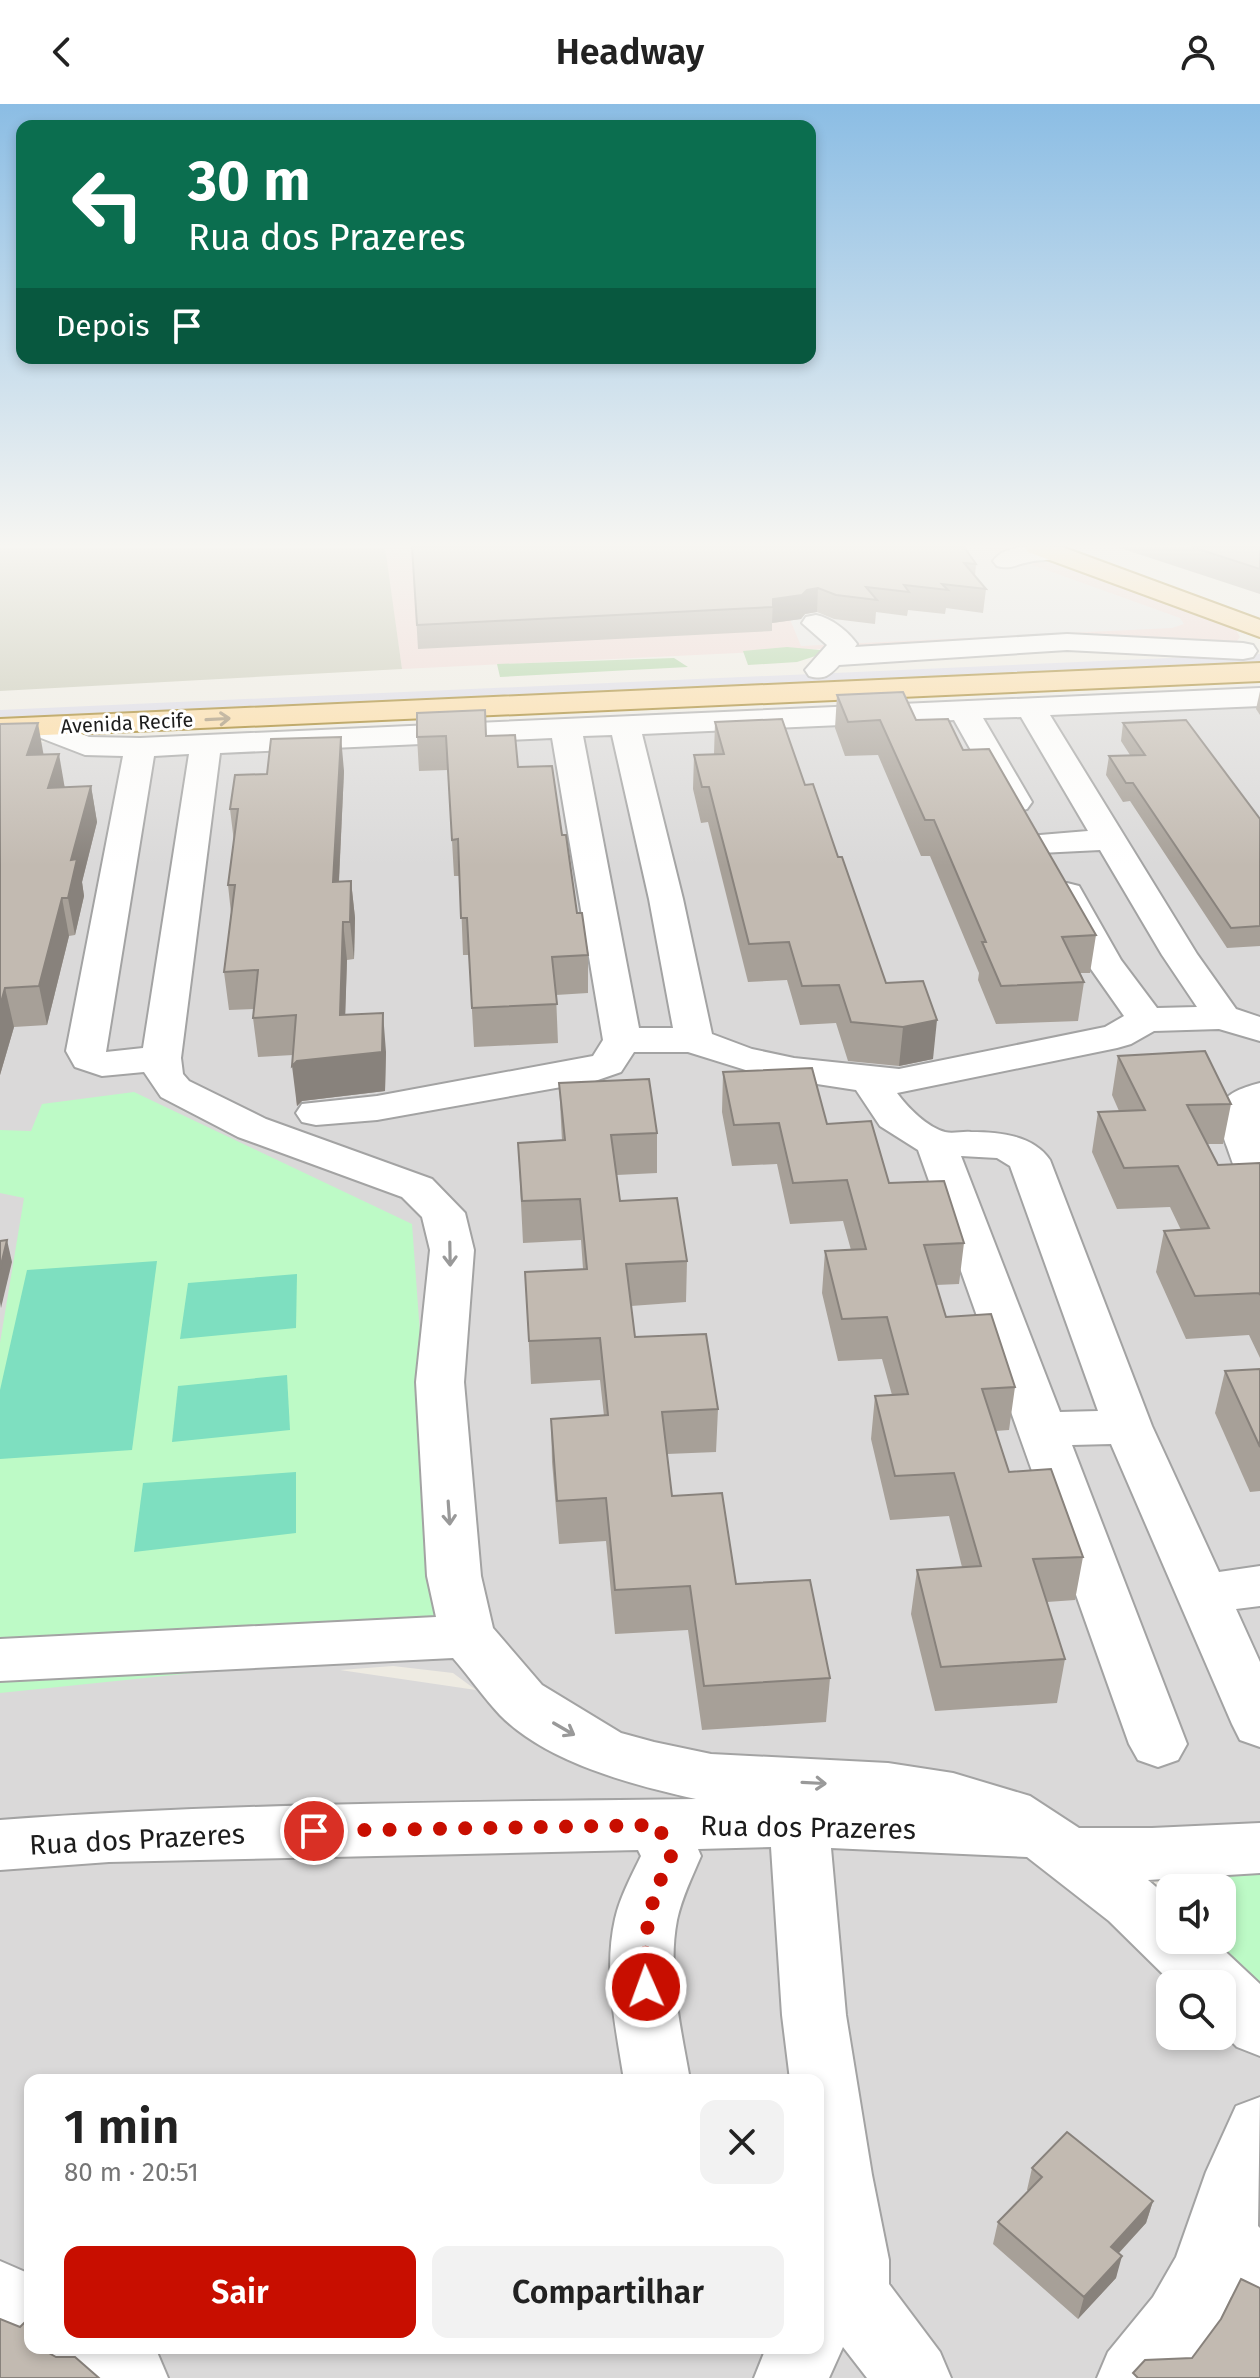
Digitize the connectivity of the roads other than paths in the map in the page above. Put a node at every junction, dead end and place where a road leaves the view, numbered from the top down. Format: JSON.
{"nodes":[{"id":1,"x":835,"y":653,"type":"edge"},
{"id":2,"x":886,"y":653,"type":"edge"},
{"id":3,"x":1050,"y":653,"type":"edge"},
{"id":4,"x":1207,"y":653,"type":"edge"},
{"id":5,"x":826,"y":663,"type":"junction"},
{"id":6,"x":1260,"y":697,"type":"edge"},
{"id":7,"x":965,"y":698,"type":"junction"},
{"id":8,"x":0,"y":706,"type":"edge"},
{"id":9,"x":1030,"y":707,"type":"junction"},
{"id":10,"x":625,"y":725,"type":"junction"},
{"id":11,"x":39,"y":727,"type":"junction"},
{"id":12,"x":0,"y":728,"type":"edge"},
{"id":13,"x":566,"y":728,"type":"junction"},
{"id":14,"x":206,"y":745,"type":"junction"},
{"id":15,"x":140,"y":747,"type":"junction"},
{"id":16,"x":1109,"y":840,"type":"junction"},
{"id":17,"x":1040,"y":843,"type":"junction"},
{"id":18,"x":624,"y":862,"type":"junction"},
{"id":19,"x":150,"y":884,"type":"junction"},
{"id":20,"x":1223,"y":1017,"type":"junction"},
{"id":21,"x":1146,"y":1020,"type":"junction"},
{"id":22,"x":1260,"y":1030,"type":"edge"},
{"id":23,"x":622,"y":1040,"type":"junction"},
{"id":24,"x":694,"y":1040,"type":"junction"},
{"id":25,"x":161,"y":1058,"type":"junction"},
{"id":26,"x":869,"y":1081,"type":"junction"},
{"id":27,"x":1260,"y":1095,"type":"edge"},
{"id":28,"x":316,"y":1113,"type":"dead end"},
{"id":29,"x":936,"y":1144,"type":"junction"},
{"id":30,"x":1260,"y":1179,"type":"edge"},
{"id":31,"x":1128,"y":1426,"type":"junction"},
{"id":32,"x":1044,"y":1430,"type":"junction"},
{"id":33,"x":1260,"y":1586,"type":"edge"},
{"id":34,"x":1202,"y":1594,"type":"junction"},
{"id":35,"x":467,"y":1636,"type":"junction"},
{"id":36,"x":0,"y":1660,"type":"edge"},
{"id":37,"x":1260,"y":1724,"type":"edge"},
{"id":38,"x":1158,"y":1744,"type":"dead end"},
{"id":39,"x":799,"y":1822,"type":"junction"},
{"id":40,"x":658,"y":1825,"type":"junction"},
{"id":41,"x":1055,"y":1843,"type":"junction"},
{"id":42,"x":0,"y":1845,"type":"edge"},
{"id":43,"x":1260,"y":1848,"type":"edge"},
{"id":44,"x":1201,"y":1970,"type":"edge"},
{"id":45,"x":1236,"y":2003,"type":"edge"},
{"id":46,"x":1260,"y":2026,"type":"edge"},
{"id":47,"x":656,"y":2074,"type":"edge"},
{"id":48,"x":822,"y":2074,"type":"edge"},
{"id":49,"x":824,"y":2085,"type":"edge"},
{"id":50,"x":1260,"y":2129,"type":"edge"},
{"id":51,"x":1239,"y":2256,"type":"edge"},
{"id":52,"x":0,"y":2297,"type":"edge"},
{"id":53,"x":830,"y":2299,"type":"edge"},
{"id":54,"x":24,"y":2309,"type":"edge"},
{"id":55,"x":94,"y":2354,"type":"edge"},
{"id":56,"x":802,"y":2354,"type":"edge"},
{"id":57,"x":131,"y":2378,"type":"edge"},
{"id":58,"x":791,"y":2378,"type":"edge"},
{"id":59,"x":914,"y":2378,"type":"edge"},
{"id":60,"x":1134,"y":2378,"type":"edge"}],
"edges":[{"from":1,"to":5,"type":"street"},
{"from":2,"to":5,"type":"street"},
{"from":3,"to":5,"type":"main road","name":"Avenida Recife"},
{"from":4,"to":7,"type":"main road","name":"Avenida Recife"},
{"from":5,"to":8,"type":"main road","name":"Avenida Recife"},
{"from":6,"to":9,"type":"street"},
{"from":7,"to":9,"type":"street"},
{"from":7,"to":10,"type":"street"},
{"from":11,"to":7,"type":"main road","name":"Avenida Recife","one_way":true},
{"from":7,"to":17,"type":"street"},
{"from":9,"to":16,"type":"street"},
{"from":10,"to":13,"type":"street"},
{"from":10,"to":18,"type":"street"},
{"from":11,"to":12,"type":"main road","name":"Avenida Recife"},
{"from":11,"to":15,"type":"street"},
{"from":13,"to":14,"type":"street"},
{"from":13,"to":18,"type":"street"},
{"from":14,"to":15,"type":"street"},
{"from":14,"to":19,"type":"street"},
{"from":15,"to":19,"type":"street"},
{"from":16,"to":17,"type":"street"},
{"from":16,"to":20,"type":"street"},
{"from":17,"to":21,"type":"street"},
{"from":18,"to":23,"type":"street"},
{"from":18,"to":24,"type":"street"},
{"from":19,"to":25,"type":"street"},
{"from":19,"to":25,"type":"street"},
{"from":20,"to":21,"type":"street"},
{"from":20,"to":22,"type":"street"},
{"from":21,"to":26,"type":"street"},
{"from":23,"to":24,"type":"street"},
{"from":23,"to":28,"type":"street"},
{"from":24,"to":26,"type":"street"},
{"from":25,"to":35,"type":"street","one_way":true},
{"from":26,"to":29,"type":"street"},
{"from":27,"to":30,"type":"street"},
{"from":29,"to":31,"type":"street"},
{"from":29,"to":32,"type":"street"},
{"from":31,"to":32,"type":"street"},
{"from":31,"to":34,"type":"street"},
{"from":32,"to":38,"type":"street"},
{"from":33,"to":34,"type":"street"},
{"from":34,"to":37,"type":"street"},
{"from":35,"to":36,"type":"street"},
{"from":35,"to":41,"type":"street","one_way":true},
{"from":39,"to":40,"type":"street","name":"Rua dos Prazeres"},
{"from":39,"to":41,"type":"street","name":"Rua dos Prazeres"},
{"from":39,"to":48,"type":"street"},
{"from":40,"to":42,"type":"street","name":"Rua dos Prazeres"},
{"from":40,"to":47,"type":"street"},
{"from":41,"to":43,"type":"street","name":"Rua dos Prazeres"},
{"from":41,"to":44,"type":"street"},
{"from":45,"to":46,"type":"street"},
{"from":49,"to":53,"type":"street"},
{"from":50,"to":51,"type":"street"},
{"from":51,"to":60,"type":"street"},
{"from":52,"to":54,"type":"street"},
{"from":53,"to":59,"type":"street"},
{"from":55,"to":57,"type":"street"},
{"from":56,"to":58,"type":"street"}]}
